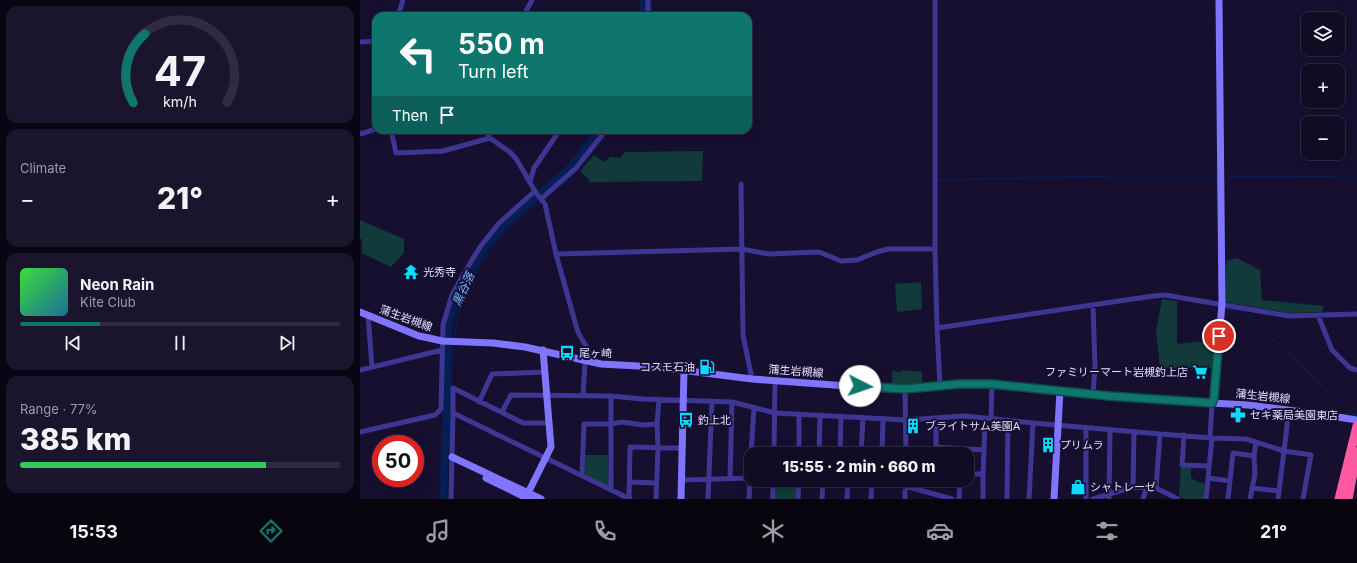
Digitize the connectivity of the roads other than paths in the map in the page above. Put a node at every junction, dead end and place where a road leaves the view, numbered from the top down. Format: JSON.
{"nodes":[{"id":1,"x":403,"y":0,"type":"edge"},
{"id":2,"x":532,"y":0,"type":"edge"},
{"id":3,"x":648,"y":0,"type":"edge"},
{"id":4,"x":935,"y":0,"type":"edge"},
{"id":5,"x":1219,"y":0,"type":"edge"},
{"id":6,"x":399,"y":12,"type":"edge"},
{"id":7,"x":526,"y":12,"type":"edge"},
{"id":8,"x":648,"y":12,"type":"edge"},
{"id":9,"x":372,"y":41,"type":"edge"},
{"id":10,"x":360,"y":42,"type":"edge"},
{"id":11,"x":372,"y":130,"type":"edge"},
{"id":12,"x":360,"y":134,"type":"edge"},
{"id":13,"x":392,"y":134,"type":"edge"},
{"id":14,"x":488,"y":134,"type":"edge"},
{"id":15,"x":557,"y":134,"type":"edge"},
{"id":16,"x":603,"y":134,"type":"edge"},
{"id":17,"x":490,"y":138,"type":"junction"},
{"id":18,"x":530,"y":182,"type":"junction"},
{"id":19,"x":741,"y":184,"type":"dead end"},
{"id":20,"x":538,"y":195,"type":"junction"},
{"id":21,"x":742,"y":249,"type":"junction"},
{"id":22,"x":935,"y":249,"type":"junction"},
{"id":23,"x":556,"y":254,"type":"junction"},
{"id":24,"x":1222,"y":304,"type":"junction"},
{"id":25,"x":1093,"y":305,"type":"junction"},
{"id":26,"x":360,"y":312,"type":"edge"},
{"id":27,"x":1357,"y":314,"type":"edge"},
{"id":28,"x":368,"y":315,"type":"junction"},
{"id":29,"x":1318,"y":315,"type":"junction"},
{"id":30,"x":937,"y":328,"type":"junction"},
{"id":31,"x":445,"y":341,"type":"junction"},
{"id":32,"x":442,"y":350,"type":"junction"},
{"id":33,"x":543,"y":350,"type":"junction"},
{"id":34,"x":585,"y":361,"type":"junction"},
{"id":35,"x":593,"y":363,"type":"junction"},
{"id":36,"x":372,"y":367,"type":"junction"},
{"id":37,"x":360,"y":370,"type":"edge"},
{"id":38,"x":684,"y":370,"type":"junction"},
{"id":39,"x":1357,"y":370,"type":"edge"},
{"id":40,"x":544,"y":372,"type":"junction"},
{"id":41,"x":752,"y":379,"type":"junction"},
{"id":42,"x":775,"y":380,"type":"junction"},
{"id":43,"x":992,"y":384,"type":"junction"},
{"id":44,"x":940,"y":386,"type":"junction"},
{"id":45,"x":905,"y":389,"type":"junction"},
{"id":46,"x":1060,"y":391,"type":"junction"},
{"id":47,"x":1093,"y":394,"type":"junction"},
{"id":48,"x":546,"y":395,"type":"junction"},
{"id":49,"x":583,"y":396,"type":"junction"},
{"id":50,"x":611,"y":396,"type":"junction"},
{"id":51,"x":659,"y":399,"type":"junction"},
{"id":52,"x":683,"y":400,"type":"junction"},
{"id":53,"x":712,"y":401,"type":"junction"},
{"id":54,"x":479,"y":402,"type":"junction"},
{"id":55,"x":732,"y":402,"type":"junction"},
{"id":56,"x":1212,"y":403,"type":"junction"},
{"id":57,"x":754,"y":407,"type":"junction"},
{"id":58,"x":1289,"y":410,"type":"junction"},
{"id":59,"x":502,"y":412,"type":"junction"},
{"id":60,"x":453,"y":413,"type":"junction"},
{"id":61,"x":775,"y":413,"type":"junction"},
{"id":62,"x":799,"y":414,"type":"junction"},
{"id":63,"x":820,"y":415,"type":"junction"},
{"id":64,"x":841,"y":416,"type":"junction"},
{"id":65,"x":863,"y":417,"type":"junction"},
{"id":66,"x":883,"y":418,"type":"junction"},
{"id":67,"x":984,"y":418,"type":"junction"},
{"id":68,"x":936,"y":419,"type":"junction"},
{"id":69,"x":991,"y":419,"type":"junction"},
{"id":70,"x":906,"y":420,"type":"junction"},
{"id":71,"x":1008,"y":420,"type":"junction"},
{"id":72,"x":1357,"y":420,"type":"edge"},
{"id":73,"x":549,"y":423,"type":"junction"},
{"id":74,"x":1033,"y":423,"type":"junction"},
{"id":75,"x":611,"y":424,"type":"junction"},
{"id":76,"x":657,"y":424,"type":"junction"},
{"id":77,"x":1058,"y":426,"type":"junction"},
{"id":78,"x":1357,"y":426,"type":"edge"},
{"id":79,"x":1086,"y":428,"type":"junction"},
{"id":80,"x":1110,"y":430,"type":"junction"},
{"id":81,"x":360,"y":432,"type":"edge"},
{"id":82,"x":1134,"y":432,"type":"junction"},
{"id":83,"x":1160,"y":434,"type":"junction"},
{"id":84,"x":1184,"y":435,"type":"junction"},
{"id":85,"x":1211,"y":438,"type":"junction"},
{"id":86,"x":1256,"y":442,"type":"junction"},
{"id":87,"x":658,"y":447,"type":"junction"},
{"id":88,"x":752,"y":447,"type":"edge"},
{"id":89,"x":774,"y":447,"type":"edge"},
{"id":90,"x":799,"y":447,"type":"edge"},
{"id":91,"x":819,"y":447,"type":"edge"},
{"id":92,"x":840,"y":447,"type":"edge"},
{"id":93,"x":861,"y":447,"type":"edge"},
{"id":94,"x":882,"y":447,"type":"edge"},
{"id":95,"x":906,"y":447,"type":"edge"},
{"id":96,"x":936,"y":447,"type":"edge"},
{"id":97,"x":682,"y":448,"type":"junction"},
{"id":98,"x":974,"y":449,"type":"edge"},
{"id":99,"x":984,"y":450,"type":"junction"},
{"id":100,"x":1284,"y":451,"type":"junction"},
{"id":101,"x":1357,"y":452,"type":"edge"},
{"id":102,"x":1254,"y":456,"type":"junction"},
{"id":103,"x":546,"y":458,"type":"junction"},
{"id":104,"x":452,"y":459,"type":"junction"},
{"id":105,"x":1209,"y":466,"type":"junction"},
{"id":106,"x":974,"y":474,"type":"edge"},
{"id":107,"x":983,"y":474,"type":"junction"},
{"id":108,"x":582,"y":475,"type":"junction"},
{"id":109,"x":744,"y":478,"type":"edge"},
{"id":110,"x":1208,"y":478,"type":"junction"},
{"id":111,"x":709,"y":479,"type":"junction"},
{"id":112,"x":730,"y":479,"type":"junction"},
{"id":113,"x":682,"y":480,"type":"junction"},
{"id":114,"x":1230,"y":480,"type":"junction"},
{"id":115,"x":630,"y":482,"type":"junction"},
{"id":116,"x":656,"y":483,"type":"junction"},
{"id":117,"x":750,"y":487,"type":"edge"},
{"id":118,"x":773,"y":487,"type":"edge"},
{"id":119,"x":799,"y":487,"type":"edge"},
{"id":120,"x":823,"y":487,"type":"edge"},
{"id":121,"x":848,"y":487,"type":"edge"},
{"id":122,"x":872,"y":487,"type":"edge"},
{"id":123,"x":905,"y":487,"type":"edge"},
{"id":124,"x":914,"y":487,"type":"edge"},
{"id":125,"x":960,"y":487,"type":"edge"},
{"id":126,"x":1133,"y":487,"type":"junction"},
{"id":127,"x":1147,"y":487,"type":"junction"},
{"id":128,"x":1156,"y":488,"type":"junction"},
{"id":129,"x":1252,"y":488,"type":"junction"},
{"id":130,"x":610,"y":490,"type":"junction"},
{"id":131,"x":1279,"y":491,"type":"junction"},
{"id":132,"x":1109,"y":496,"type":"edge"},
{"id":133,"x":527,"y":497,"type":"edge"},
{"id":134,"x":936,"y":497,"type":"edge"},
{"id":135,"x":451,"y":499,"type":"edge"},
{"id":136,"x":541,"y":499,"type":"edge"},
{"id":137,"x":629,"y":499,"type":"edge"},
{"id":138,"x":656,"y":499,"type":"edge"},
{"id":139,"x":681,"y":499,"type":"edge"},
{"id":140,"x":708,"y":499,"type":"edge"},
{"id":141,"x":749,"y":499,"type":"edge"},
{"id":142,"x":773,"y":499,"type":"edge"},
{"id":143,"x":798,"y":499,"type":"edge"},
{"id":144,"x":822,"y":499,"type":"edge"},
{"id":145,"x":847,"y":499,"type":"edge"},
{"id":146,"x":871,"y":499,"type":"edge"},
{"id":147,"x":905,"y":499,"type":"edge"},
{"id":148,"x":952,"y":499,"type":"edge"},
{"id":149,"x":960,"y":499,"type":"edge"},
{"id":150,"x":983,"y":499,"type":"edge"},
{"id":151,"x":1007,"y":499,"type":"edge"},
{"id":152,"x":1029,"y":499,"type":"edge"},
{"id":153,"x":1054,"y":499,"type":"edge"},
{"id":154,"x":1086,"y":499,"type":"edge"},
{"id":155,"x":1093,"y":499,"type":"edge"},
{"id":156,"x":1143,"y":499,"type":"edge"},
{"id":157,"x":1178,"y":499,"type":"edge"},
{"id":158,"x":1206,"y":499,"type":"edge"},
{"id":159,"x":1228,"y":499,"type":"edge"},
{"id":160,"x":1250,"y":499,"type":"edge"},
{"id":161,"x":1278,"y":499,"type":"edge"},
{"id":162,"x":1303,"y":499,"type":"edge"},
{"id":163,"x":1338,"y":499,"type":"edge"},
{"id":164,"x":1348,"y":499,"type":"edge"}],
"edges":[{"from":1,"to":6,"type":"street"},
{"from":2,"to":7,"type":"street"},
{"from":3,"to":8,"type":"street"},
{"from":4,"to":22,"type":"street"},
{"from":5,"to":24,"type":"main road"},
{"from":9,"to":10,"type":"street"},
{"from":11,"to":12,"type":"street"},
{"from":13,"to":17,"type":"street"},
{"from":14,"to":17,"type":"street"},
{"from":15,"to":18,"type":"street"},
{"from":16,"to":20,"type":"street"},
{"from":17,"to":18,"type":"street"},
{"from":18,"to":20,"type":"street"},
{"from":19,"to":21,"type":"street"},
{"from":20,"to":23,"type":"street"},
{"from":20,"to":31,"type":"street"},
{"from":21,"to":22,"type":"street"},
{"from":21,"to":23,"type":"street"},
{"from":21,"to":41,"type":"street"},
{"from":22,"to":30,"type":"street"},
{"from":23,"to":35,"type":"street"},
{"from":24,"to":25,"type":"street"},
{"from":24,"to":29,"type":"street"},
{"from":24,"to":56,"type":"main road"},
{"from":25,"to":30,"type":"street"},
{"from":25,"to":47,"type":"street"},
{"from":26,"to":28,"type":"main road","name":"蒲生岩槻線"},
{"from":27,"to":29,"type":"street"},
{"from":28,"to":31,"type":"main road","name":"蒲生岩槻線"},
{"from":28,"to":36,"type":"street"},
{"from":29,"to":39,"type":"street"},
{"from":30,"to":44,"type":"street"},
{"from":31,"to":32,"type":"street"},
{"from":31,"to":33,"type":"main road","name":"蒲生岩槻線"},
{"from":32,"to":36,"type":"street"},
{"from":32,"to":81,"type":"street"},
{"from":33,"to":34,"type":"main road","name":"蒲生岩槻線"},
{"from":33,"to":40,"type":"main road"},
{"from":34,"to":35,"type":"main road","name":"蒲生岩槻線"},
{"from":34,"to":49,"type":"street"},
{"from":35,"to":38,"type":"main road","name":"蒲生岩槻線"},
{"from":36,"to":37,"type":"street"},
{"from":38,"to":41,"type":"main road","name":"蒲生岩槻線"},
{"from":38,"to":52,"type":"main road"},
{"from":40,"to":48,"type":"main road"},
{"from":40,"to":54,"type":"street"},
{"from":41,"to":42,"type":"main road","name":"蒲生岩槻線"},
{"from":42,"to":45,"type":"main road","name":"蒲生岩槻線"},
{"from":42,"to":61,"type":"street"},
{"from":43,"to":44,"type":"main road","name":"蒲生岩槻線"},
{"from":43,"to":46,"type":"main road","name":"蒲生岩槻線"},
{"from":43,"to":69,"type":"street"},
{"from":44,"to":45,"type":"main road","name":"蒲生岩槻線"},
{"from":45,"to":70,"type":"street"},
{"from":46,"to":47,"type":"main road","name":"蒲生岩槻線"},
{"from":46,"to":77,"type":"main road"},
{"from":47,"to":56,"type":"main road","name":"蒲生岩槻線"},
{"from":48,"to":49,"type":"street"},
{"from":48,"to":59,"type":"street"},
{"from":48,"to":73,"type":"main road"},
{"from":49,"to":50,"type":"street"},
{"from":50,"to":51,"type":"street"},
{"from":50,"to":75,"type":"street"},
{"from":51,"to":52,"type":"street"},
{"from":51,"to":76,"type":"street"},
{"from":52,"to":53,"type":"street"},
{"from":52,"to":97,"type":"main road"},
{"from":53,"to":55,"type":"street"},
{"from":53,"to":111,"type":"street"},
{"from":54,"to":59,"type":"street"},
{"from":54,"to":60,"type":"street"},
{"from":55,"to":57,"type":"street"},
{"from":55,"to":112,"type":"street"},
{"from":56,"to":58,"type":"main road","name":"蒲生岩槻線"},
{"from":56,"to":85,"type":"street"},
{"from":57,"to":61,"type":"street"},
{"from":57,"to":88,"type":"street"},
{"from":58,"to":72,"type":"main road","name":"蒲生岩槻線"},
{"from":58,"to":100,"type":"street"},
{"from":59,"to":73,"type":"street"},
{"from":60,"to":103,"type":"street"},
{"from":60,"to":104,"type":"street"},
{"from":61,"to":62,"type":"street"},
{"from":61,"to":89,"type":"street"},
{"from":62,"to":63,"type":"street"},
{"from":62,"to":90,"type":"street"},
{"from":63,"to":64,"type":"street"},
{"from":63,"to":91,"type":"street"},
{"from":64,"to":65,"type":"street"},
{"from":64,"to":92,"type":"street"},
{"from":65,"to":66,"type":"street"},
{"from":65,"to":93,"type":"street"},
{"from":66,"to":70,"type":"street"},
{"from":66,"to":94,"type":"street"},
{"from":67,"to":68,"type":"street"},
{"from":67,"to":69,"type":"street"},
{"from":67,"to":99,"type":"street"},
{"from":68,"to":70,"type":"street"},
{"from":68,"to":96,"type":"street"},
{"from":69,"to":71,"type":"street"},
{"from":70,"to":95,"type":"street"},
{"from":71,"to":74,"type":"street"},
{"from":71,"to":151,"type":"street"},
{"from":73,"to":103,"type":"main road"},
{"from":74,"to":77,"type":"street"},
{"from":74,"to":152,"type":"street"},
{"from":75,"to":76,"type":"street"},
{"from":75,"to":108,"type":"street"},
{"from":75,"to":130,"type":"street"},
{"from":76,"to":87,"type":"street"},
{"from":77,"to":79,"type":"street"},
{"from":77,"to":153,"type":"main road"},
{"from":78,"to":163,"type":"highway"},
{"from":79,"to":80,"type":"street"},
{"from":79,"to":154,"type":"street"},
{"from":80,"to":82,"type":"street"},
{"from":80,"to":132,"type":"street"},
{"from":82,"to":83,"type":"street"},
{"from":82,"to":126,"type":"street"},
{"from":83,"to":84,"type":"street"},
{"from":83,"to":128,"type":"street"},
{"from":84,"to":85,"type":"street"},
{"from":84,"to":105,"type":"street"},
{"from":85,"to":86,"type":"street"},
{"from":85,"to":105,"type":"street"},
{"from":86,"to":100,"type":"street"},
{"from":86,"to":102,"type":"street"},
{"from":87,"to":97,"type":"street"},
{"from":87,"to":115,"type":"street"},
{"from":87,"to":116,"type":"street"},
{"from":97,"to":113,"type":"main road"},
{"from":98,"to":99,"type":"street"},
{"from":99,"to":107,"type":"street"},
{"from":100,"to":131,"type":"street"},
{"from":100,"to":162,"type":"street"},
{"from":101,"to":164,"type":"highway"},
{"from":102,"to":114,"type":"street"},
{"from":102,"to":129,"type":"street"},
{"from":103,"to":108,"type":"street"},
{"from":103,"to":133,"type":"main road"},
{"from":104,"to":133,"type":"main road"},
{"from":104,"to":135,"type":"street"},
{"from":105,"to":110,"type":"street"},
{"from":106,"to":107,"type":"street"},
{"from":107,"to":150,"type":"street"},
{"from":108,"to":130,"type":"street"},
{"from":109,"to":112,"type":"street"},
{"from":110,"to":114,"type":"street"},
{"from":110,"to":158,"type":"street"},
{"from":111,"to":112,"type":"street"},
{"from":111,"to":113,"type":"street"},
{"from":111,"to":140,"type":"street"},
{"from":113,"to":139,"type":"main road"},
{"from":114,"to":159,"type":"street"},
{"from":115,"to":116,"type":"street"},
{"from":115,"to":137,"type":"street"},
{"from":116,"to":138,"type":"street"},
{"from":117,"to":141,"type":"street"},
{"from":118,"to":142,"type":"street"},
{"from":119,"to":143,"type":"street"},
{"from":120,"to":144,"type":"street"},
{"from":121,"to":145,"type":"street"},
{"from":122,"to":146,"type":"street"},
{"from":123,"to":147,"type":"street"},
{"from":124,"to":134,"type":"street"},
{"from":125,"to":149,"type":"street"},
{"from":126,"to":127,"type":"street"},
{"from":126,"to":132,"type":"street"},
{"from":127,"to":128,"type":"street"},
{"from":127,"to":156,"type":"street"},
{"from":128,"to":157,"type":"street"},
{"from":129,"to":131,"type":"street"},
{"from":129,"to":160,"type":"street"},
{"from":130,"to":137,"type":"street"},
{"from":131,"to":161,"type":"street"},
{"from":132,"to":155,"type":"street"},
{"from":133,"to":136,"type":"main road"},
{"from":134,"to":148,"type":"street"}]}
